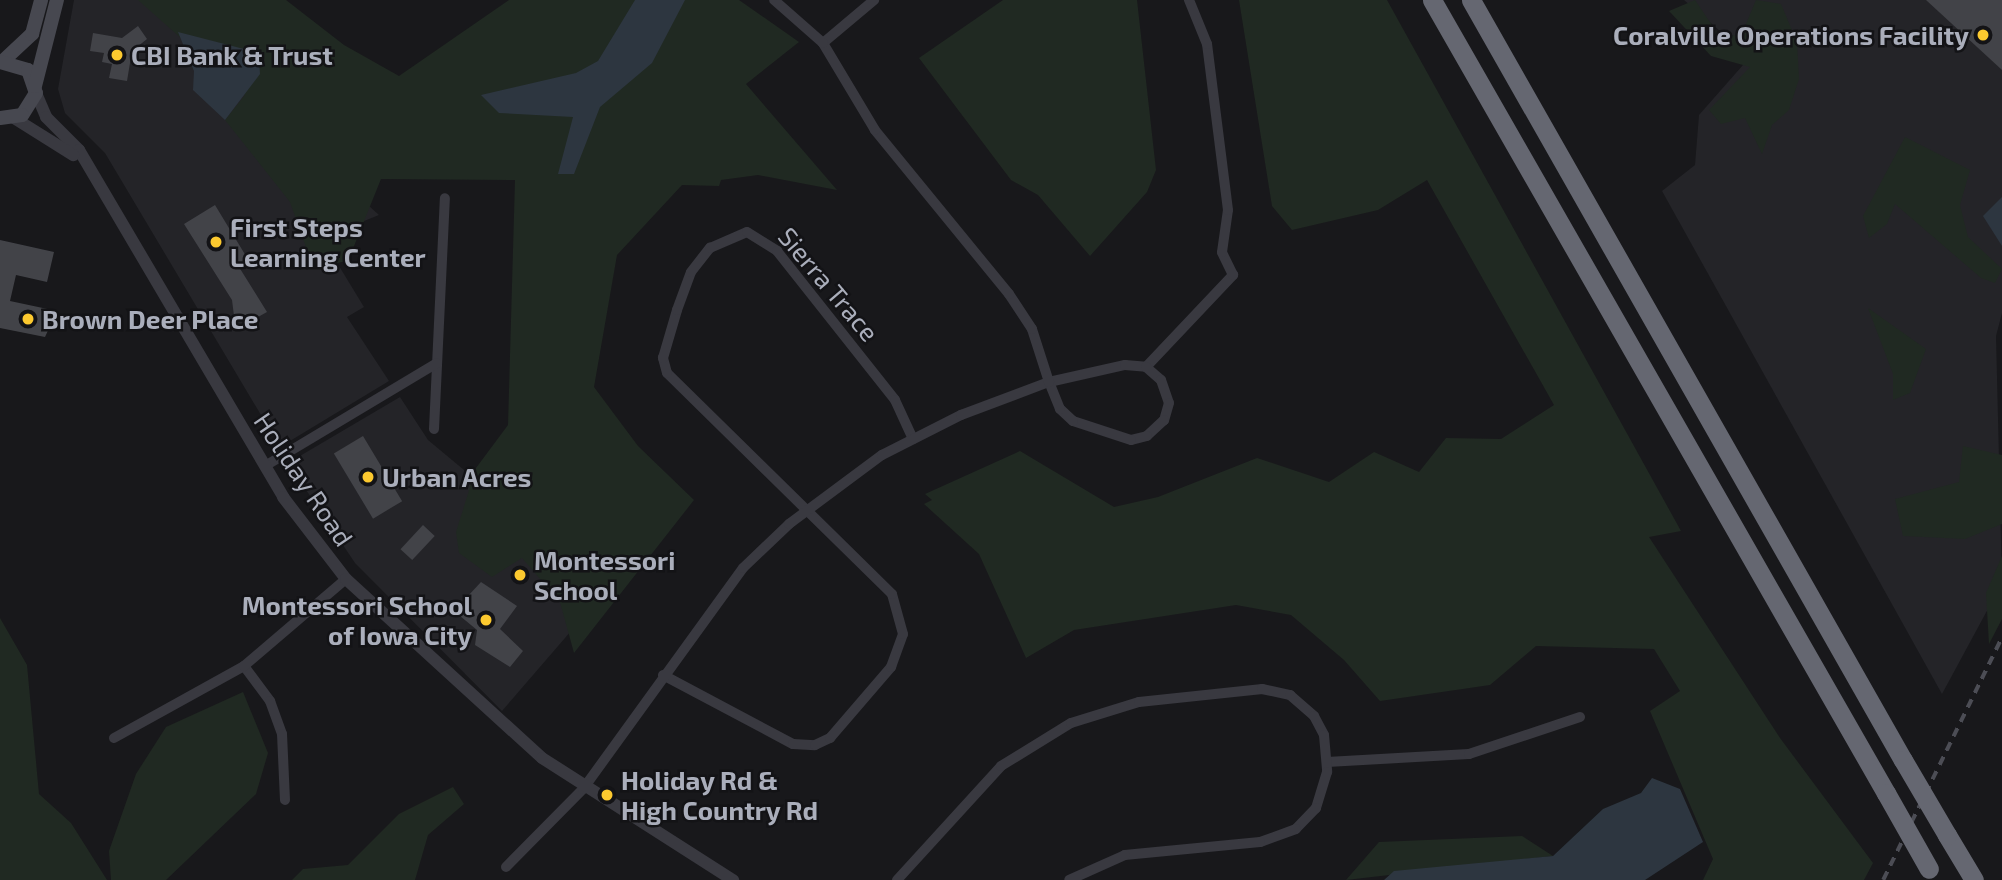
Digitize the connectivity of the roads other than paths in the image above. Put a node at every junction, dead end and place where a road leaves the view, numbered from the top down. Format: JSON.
{"nodes":[{"id":1,"x":41,"y":0,"type":"edge"},
{"id":2,"x":57,"y":0,"type":"edge"},
{"id":3,"x":774,"y":0,"type":"edge"},
{"id":4,"x":874,"y":0,"type":"edge"},
{"id":5,"x":1189,"y":0,"type":"edge"},
{"id":6,"x":1432,"y":0,"type":"edge"},
{"id":7,"x":1471,"y":0,"type":"edge"},
{"id":8,"x":823,"y":43,"type":"junction"},
{"id":9,"x":1,"y":62,"type":"edge"},
{"id":10,"x":36,"y":90,"type":"junction"},
{"id":11,"x":5,"y":119,"type":"edge"},
{"id":12,"x":82,"y":159,"type":"junction"},
{"id":13,"x":445,"y":198,"type":"dead end"},
{"id":14,"x":437,"y":363,"type":"junction"},
{"id":15,"x":1146,"y":368,"type":"junction"},
{"id":16,"x":1049,"y":382,"type":"junction"},
{"id":17,"x":434,"y":429,"type":"dead end"},
{"id":18,"x":913,"y":439,"type":"junction"},
{"id":19,"x":265,"y":466,"type":"junction"},
{"id":20,"x":806,"y":510,"type":"junction"},
{"id":21,"x":346,"y":579,"type":"junction"},
{"id":22,"x":244,"y":666,"type":"junction"},
{"id":23,"x":663,"y":675,"type":"junction"},
{"id":24,"x":1580,"y":717,"type":"dead end"},
{"id":25,"x":114,"y":738,"type":"dead end"},
{"id":26,"x":1327,"y":762,"type":"junction"},
{"id":27,"x":583,"y":789,"type":"junction"},
{"id":28,"x":285,"y":800,"type":"dead end"},
{"id":29,"x":506,"y":867,"type":"dead end"},
{"id":30,"x":1932,"y":875,"type":"edge"},
{"id":31,"x":733,"y":880,"type":"edge"},
{"id":32,"x":897,"y":880,"type":"edge"},
{"id":33,"x":1069,"y":880,"type":"edge"},
{"id":34,"x":1975,"y":880,"type":"edge"}],
"edges":[{"from":1,"to":9,"type":"main road"},
{"from":2,"to":10,"type":"main road"},
{"from":3,"to":8,"type":"street"},
{"from":4,"to":8,"type":"street"},
{"from":5,"to":15,"type":"street"},
{"from":6,"to":30,"type":"highway","bridge":true},
{"from":7,"to":34,"type":"highway","bridge":true},
{"from":8,"to":16,"type":"street"},
{"from":9,"to":10,"type":"main road"},
{"from":10,"to":11,"type":"main road"},
{"from":10,"to":12,"type":"street","name":"Holiday Road"},
{"from":11,"to":12,"type":"street","name":"Holiday Road"},
{"from":12,"to":19,"type":"street","name":"Holiday Road"},
{"from":13,"to":14,"type":"street"},
{"from":14,"to":17,"type":"street"},
{"from":14,"to":19,"type":"street"},
{"from":15,"to":16,"type":"street"},
{"from":15,"to":16,"type":"street"},
{"from":16,"to":18,"type":"street"},
{"from":18,"to":20,"type":"street"},
{"from":18,"to":20,"type":"street","name":"Sierra Trace"},
{"from":19,"to":21,"type":"street","name":"Holiday Road"},
{"from":20,"to":23,"type":"street"},
{"from":20,"to":23,"type":"street"},
{"from":21,"to":22,"type":"street"},
{"from":21,"to":27,"type":"street","name":"Holiday Road"},
{"from":22,"to":25,"type":"street"},
{"from":22,"to":28,"type":"street"},
{"from":23,"to":27,"type":"street"},
{"from":24,"to":26,"type":"street"},
{"from":26,"to":32,"type":"street"},
{"from":26,"to":33,"type":"street"},
{"from":27,"to":29,"type":"street"},
{"from":27,"to":31,"type":"street","name":"Holiday Road"}]}
